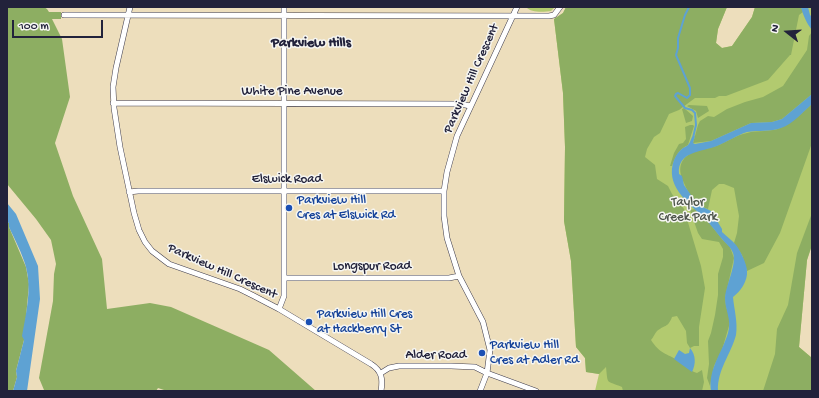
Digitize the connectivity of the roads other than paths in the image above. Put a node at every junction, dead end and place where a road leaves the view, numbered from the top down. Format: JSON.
{"nodes":[{"id":1,"x":130,"y":7,"type":"edge"},
{"id":2,"x":284,"y":7,"type":"edge"},
{"id":3,"x":517,"y":7,"type":"edge"},
{"id":4,"x":559,"y":9,"type":"edge"},
{"id":5,"x":64,"y":14,"type":"dead end"},
{"id":6,"x":128,"y":14,"type":"junction"},
{"id":7,"x":513,"y":15,"type":"junction"},
{"id":8,"x":284,"y":16,"type":"junction"},
{"id":9,"x":114,"y":103,"type":"junction"},
{"id":10,"x":284,"y":103,"type":"junction"},
{"id":11,"x":470,"y":106,"type":"junction"},
{"id":12,"x":284,"y":191,"type":"junction"},
{"id":13,"x":444,"y":191,"type":"junction"},
{"id":14,"x":129,"y":192,"type":"junction"},
{"id":15,"x":459,"y":276,"type":"junction"},
{"id":16,"x":284,"y":278,"type":"junction"},
{"id":17,"x":279,"y":309,"type":"junction"},
{"id":18,"x":381,"y":373,"type":"junction"},
{"id":19,"x":487,"y":373,"type":"junction"},
{"id":20,"x":381,"y":391,"type":"edge"},
{"id":21,"x":480,"y":391,"type":"edge"},
{"id":22,"x":536,"y":391,"type":"edge"}],
"edges":[{"from":1,"to":6,"type":"street","name":"Parkview Hill Crescent"},
{"from":2,"to":8,"type":"street"},
{"from":3,"to":7,"type":"street","name":"Parkview Hill Crescent"},
{"from":4,"to":7,"type":"street"},
{"from":5,"to":6,"type":"street"},
{"from":6,"to":8,"type":"street"},
{"from":6,"to":9,"type":"street","name":"Parkview Hill Crescent"},
{"from":7,"to":8,"type":"street"},
{"from":7,"to":11,"type":"street","name":"Parkview Hill Crescent"},
{"from":8,"to":10,"type":"street"},
{"from":9,"to":10,"type":"street","name":"White Pine Avenue"},
{"from":9,"to":14,"type":"street","name":"Parkview Hill Crescent"},
{"from":10,"to":11,"type":"street","name":"White Pine Avenue"},
{"from":10,"to":12,"type":"street"},
{"from":11,"to":13,"type":"street","name":"Parkview Hill Crescent"},
{"from":12,"to":13,"type":"street","name":"Elswick Road"},
{"from":12,"to":14,"type":"street","name":"Elswick Road"},
{"from":12,"to":16,"type":"street"},
{"from":13,"to":15,"type":"street","name":"Parkview Hill Crescent"},
{"from":14,"to":17,"type":"street","name":"Parkview Hill Crescent"},
{"from":15,"to":16,"type":"street","name":"Longspur Road"},
{"from":15,"to":19,"type":"street","name":"Parkview Hill Crescent"},
{"from":16,"to":17,"type":"street"},
{"from":17,"to":18,"type":"street","name":"Parkview Hill Crescent"},
{"from":18,"to":19,"type":"street","name":"Alder Road"},
{"from":18,"to":20,"type":"street"},
{"from":19,"to":21,"type":"street","name":"Parkview Hill Crescent"},
{"from":19,"to":22,"type":"street","name":"Alder Road"}]}
